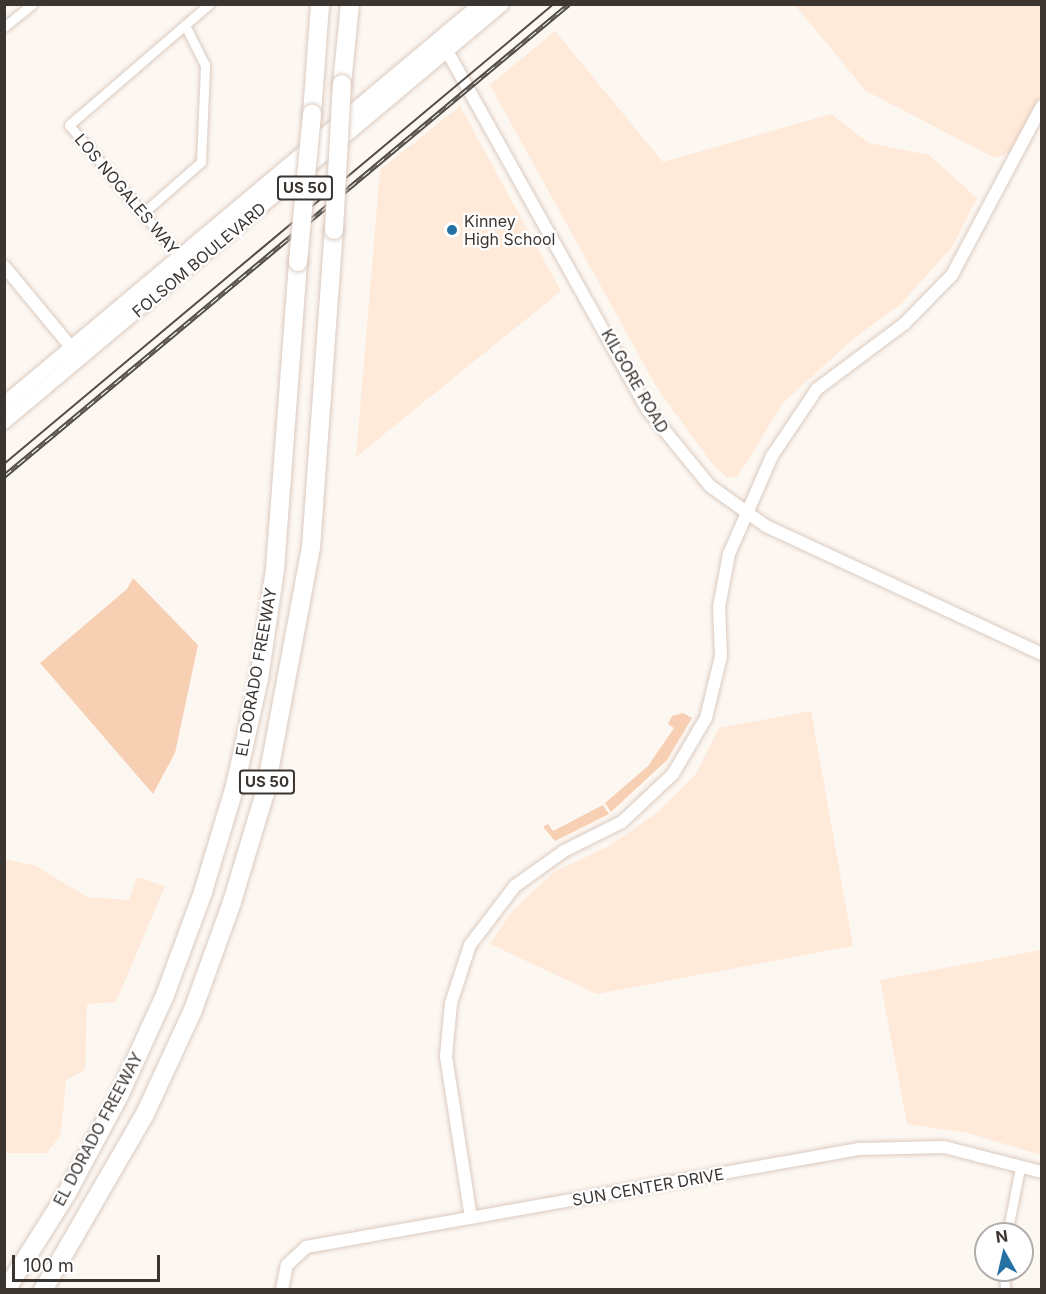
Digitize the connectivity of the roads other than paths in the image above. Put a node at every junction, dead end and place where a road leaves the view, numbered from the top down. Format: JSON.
{"nodes":[{"id":1,"x":32,"y":4,"type":"edge"},
{"id":2,"x":209,"y":4,"type":"edge"},
{"id":3,"x":320,"y":4,"type":"edge"},
{"id":4,"x":350,"y":4,"type":"edge"},
{"id":5,"x":481,"y":4,"type":"edge"},
{"id":6,"x":502,"y":4,"type":"edge"},
{"id":7,"x":185,"y":25,"type":"junction"},
{"id":8,"x":4,"y":27,"type":"edge"},
{"id":9,"x":444,"y":44,"type":"junction"},
{"id":10,"x":1041,"y":106,"type":"edge"},
{"id":11,"x":143,"y":213,"type":"junction"},
{"id":12,"x":184,"y":263,"type":"junction"},
{"id":13,"x":4,"y":266,"type":"edge"},
{"id":14,"x":71,"y":346,"type":"junction"},
{"id":15,"x":81,"y":358,"type":"junction"},
{"id":16,"x":4,"y":404,"type":"edge"},
{"id":17,"x":4,"y":422,"type":"edge"},
{"id":18,"x":744,"y":512,"type":"junction"},
{"id":19,"x":1041,"y":654,"type":"edge"},
{"id":20,"x":1020,"y":1168,"type":"junction"},
{"id":21,"x":1041,"y":1172,"type":"edge"},
{"id":22,"x":471,"y":1218,"type":"junction"},
{"id":23,"x":1009,"y":1222,"type":"edge"},
{"id":24,"x":6,"y":1290,"type":"edge"},
{"id":25,"x":43,"y":1290,"type":"edge"},
{"id":26,"x":282,"y":1290,"type":"edge"}],
"edges":[{"from":1,"to":8,"type":"street"},
{"from":2,"to":7,"type":"street","name":"LOS NOGALES WAY"},
{"from":3,"to":24,"type":"highway","name":"EL DORADO FREEWAY","number":"US 50","bridge":true},
{"from":4,"to":25,"type":"highway","name":"EL DORADO FREEWAY","number":"US 50","bridge":true},
{"from":5,"to":9,"type":"main road","name":"FOLSOM BOULEVARD"},
{"from":6,"to":9,"type":"main road","name":"FOLSOM BOULEVARD"},
{"from":7,"to":11,"type":"street"},
{"from":7,"to":11,"type":"street","name":"LOS NOGALES WAY"},
{"from":9,"to":12,"type":"main road","name":"FOLSOM BOULEVARD"},
{"from":9,"to":18,"type":"street","name":"KILGORE ROAD"},
{"from":10,"to":18,"type":"street"},
{"from":11,"to":12,"type":"street","name":"LOS NOGALES WAY"},
{"from":12,"to":14,"type":"main road","name":"FOLSOM BOULEVARD"},
{"from":12,"to":15,"type":"main road","name":"FOLSOM BOULEVARD"},
{"from":13,"to":14,"type":"street"},
{"from":14,"to":15,"type":"street"},
{"from":14,"to":16,"type":"main road","name":"FOLSOM BOULEVARD"},
{"from":15,"to":17,"type":"main road","name":"FOLSOM BOULEVARD"},
{"from":18,"to":19,"type":"street","name":"KILGORE ROAD"},
{"from":18,"to":22,"type":"street"},
{"from":20,"to":21,"type":"street","name":"SUN CENTER DRIVE"},
{"from":20,"to":22,"type":"street","name":"SUN CENTER DRIVE"},
{"from":20,"to":23,"type":"street"},
{"from":22,"to":26,"type":"street","name":"SUN CENTER DRIVE"}]}
